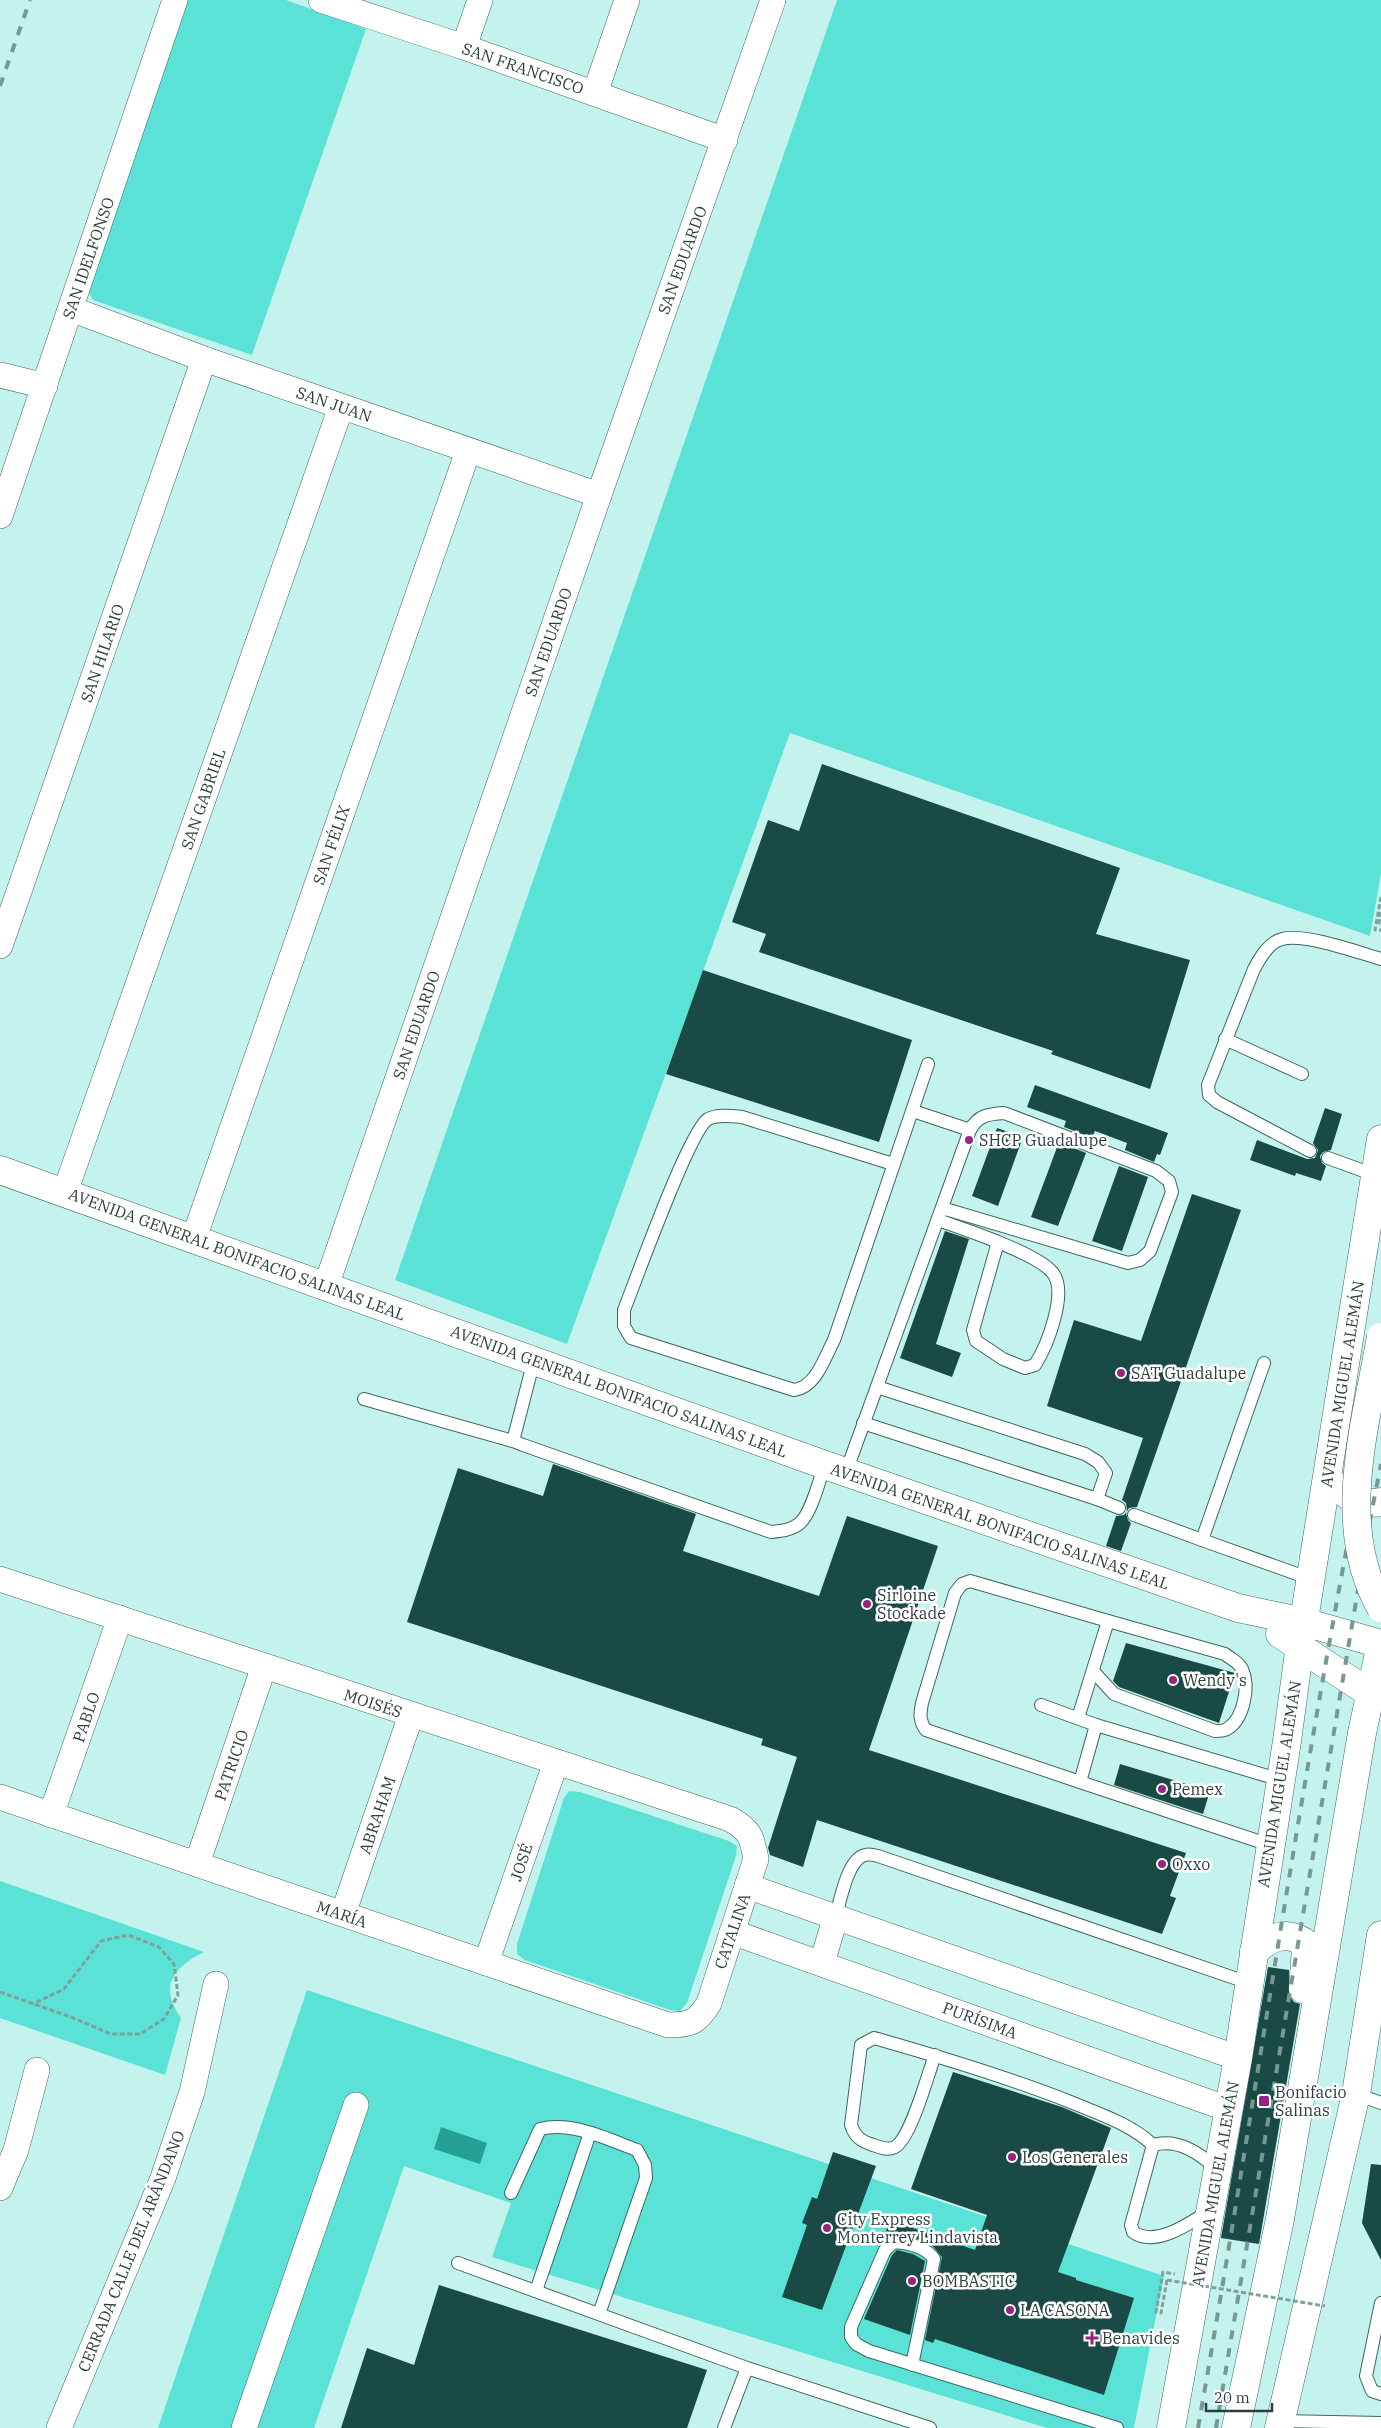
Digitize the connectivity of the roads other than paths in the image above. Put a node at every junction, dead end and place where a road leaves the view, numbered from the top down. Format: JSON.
{"nodes":[{"id":1,"x":175,"y":0,"type":"edge"},
{"id":2,"x":480,"y":0,"type":"edge"},
{"id":3,"x":627,"y":0,"type":"edge"},
{"id":4,"x":774,"y":0,"type":"edge"},
{"id":5,"x":328,"y":1,"type":"edge"},
{"id":6,"x":464,"y":47,"type":"junction"},
{"id":7,"x":595,"y":93,"type":"junction"},
{"id":8,"x":725,"y":140,"type":"junction"},
{"id":9,"x":71,"y":309,"type":"junction"},
{"id":10,"x":204,"y":360,"type":"junction"},
{"id":11,"x":0,"y":375,"type":"edge"},
{"id":12,"x":45,"y":386,"type":"junction"},
{"id":13,"x":341,"y":407,"type":"junction"},
{"id":14,"x":468,"y":451,"type":"junction"},
{"id":15,"x":599,"y":495,"type":"junction"},
{"id":16,"x":0,"y":516,"type":"edge"},
{"id":17,"x":0,"y":946,"type":"edge"},
{"id":18,"x":1381,"y":959,"type":"edge"},
{"id":19,"x":1225,"y":1039,"type":"junction"},
{"id":20,"x":928,"y":1064,"type":"dead end"},
{"id":21,"x":1302,"y":1074,"type":"dead end"},
{"id":22,"x":913,"y":1111,"type":"junction"},
{"id":23,"x":970,"y":1130,"type":"junction"},
{"id":24,"x":1381,"y":1139,"type":"edge"},
{"id":25,"x":1310,"y":1150,"type":"dead end"},
{"id":26,"x":1328,"y":1158,"type":"dead end"},
{"id":27,"x":893,"y":1164,"type":"junction"},
{"id":28,"x":0,"y":1170,"type":"edge"},
{"id":29,"x":1375,"y":1175,"type":"junction"},
{"id":30,"x":65,"y":1192,"type":"junction"},
{"id":31,"x":940,"y":1214,"type":"junction"},
{"id":32,"x":194,"y":1238,"type":"junction"},
{"id":33,"x":998,"y":1242,"type":"junction"},
{"id":34,"x":326,"y":1286,"type":"junction"},
{"id":35,"x":1381,"y":1337,"type":"edge"},
{"id":36,"x":534,"y":1360,"type":"junction"},
{"id":37,"x":1264,"y":1363,"type":"dead end"},
{"id":38,"x":877,"y":1387,"type":"junction"},
{"id":39,"x":364,"y":1400,"type":"dead end"},
{"id":40,"x":863,"y":1423,"type":"junction"},
{"id":41,"x":513,"y":1441,"type":"junction"},
{"id":42,"x":1331,"y":1453,"type":"junction"},
{"id":43,"x":835,"y":1468,"type":"junction"},
{"id":44,"x":1097,"y":1499,"type":"junction"},
{"id":45,"x":1381,"y":1502,"type":"edge"},
{"id":46,"x":1119,"y":1508,"type":"dead end"},
{"id":47,"x":1134,"y":1514,"type":"dead end"},
{"id":48,"x":1202,"y":1540,"type":"junction"},
{"id":49,"x":0,"y":1579,"type":"edge"},
{"id":50,"x":1311,"y":1579,"type":"junction"},
{"id":51,"x":1381,"y":1608,"type":"edge"},
{"id":52,"x":120,"y":1618,"type":"junction"},
{"id":53,"x":1108,"y":1621,"type":"junction"},
{"id":54,"x":1302,"y":1634,"type":"junction"},
{"id":55,"x":1381,"y":1644,"type":"edge"},
{"id":56,"x":264,"y":1666,"type":"junction"},
{"id":57,"x":1093,"y":1671,"type":"junction"},
{"id":58,"x":1376,"y":1695,"type":"edge"},
{"id":59,"x":1041,"y":1705,"type":"dead end"},
{"id":60,"x":411,"y":1715,"type":"junction"},
{"id":61,"x":1078,"y":1718,"type":"junction"},
{"id":62,"x":1096,"y":1725,"type":"junction"},
{"id":63,"x":556,"y":1762,"type":"junction"},
{"id":64,"x":1280,"y":1780,"type":"junction"},
{"id":65,"x":1080,"y":1782,"type":"junction"},
{"id":66,"x":0,"y":1797,"type":"edge"},
{"id":67,"x":51,"y":1815,"type":"junction"},
{"id":68,"x":746,"y":1828,"type":"joint"},
{"id":69,"x":1270,"y":1845,"type":"junction"},
{"id":70,"x":197,"y":1864,"type":"junction"},
{"id":71,"x":747,"y":1886,"type":"junction"},
{"id":72,"x":343,"y":1914,"type":"junction"},
{"id":73,"x":835,"y":1919,"type":"junction"},
{"id":74,"x":732,"y":1932,"type":"junction"},
{"id":75,"x":1381,"y":1935,"type":"edge"},
{"id":76,"x":1254,"y":1950,"type":"junction"},
{"id":77,"x":486,"y":1963,"type":"junction"},
{"id":78,"x":822,"y":1963,"type":"junction"},
{"id":79,"x":1249,"y":1983,"type":"junction"},
{"id":80,"x":216,"y":1984,"type":"dead end"},
{"id":81,"x":686,"y":2025,"type":"joint"},
{"id":82,"x":935,"y":2055,"type":"junction"},
{"id":83,"x":1238,"y":2058,"type":"junction"},
{"id":84,"x":36,"y":2070,"type":"dead end"},
{"id":85,"x":1369,"y":2099,"type":"edge"},
{"id":86,"x":356,"y":2105,"type":"dead end"},
{"id":87,"x":1228,"y":2109,"type":"junction"},
{"id":88,"x":590,"y":2133,"type":"junction"},
{"id":89,"x":1152,"y":2145,"type":"junction"},
{"id":90,"x":1217,"y":2170,"type":"junction"},
{"id":91,"x":0,"y":2188,"type":"edge"},
{"id":92,"x":511,"y":2193,"type":"dead end"},
{"id":93,"x":1210,"y":2210,"type":"junction"},
{"id":94,"x":1280,"y":2219,"type":"junction"},
{"id":95,"x":458,"y":2262,"type":"dead end"},
{"id":96,"x":536,"y":2291,"type":"junction"},
{"id":97,"x":1381,"y":2302,"type":"edge"},
{"id":98,"x":598,"y":2314,"type":"junction"},
{"id":99,"x":912,"y":2366,"type":"junction"},
{"id":100,"x":747,"y":2368,"type":"junction"},
{"id":101,"x":1381,"y":2394,"type":"edge"},
{"id":102,"x":890,"y":2422,"type":"edge"},
{"id":103,"x":1381,"y":2424,"type":"edge"},
{"id":104,"x":1280,"y":2425,"type":"edge"},
{"id":105,"x":58,"y":2428,"type":"edge"},
{"id":106,"x":244,"y":2428,"type":"edge"},
{"id":107,"x":724,"y":2428,"type":"edge"},
{"id":108,"x":930,"y":2428,"type":"edge"},
{"id":109,"x":1117,"y":2428,"type":"edge"},
{"id":110,"x":1171,"y":2428,"type":"edge"},
{"id":111,"x":1236,"y":2428,"type":"edge"}],
"edges":[{"from":1,"to":9,"type":"street","name":"SAN IDELFONSO"},
{"from":2,"to":6,"type":"street"},
{"from":3,"to":7,"type":"street"},
{"from":4,"to":8,"type":"street","name":"SAN EDUARDO"},
{"from":5,"to":6,"type":"street","name":"SAN FRANCISCO"},
{"from":6,"to":7,"type":"street","name":"SAN FRANCISCO"},
{"from":7,"to":8,"type":"street","name":"SAN FRANCISCO"},
{"from":8,"to":15,"type":"street","name":"SAN EDUARDO"},
{"from":9,"to":10,"type":"street","name":"SAN JUAN"},
{"from":9,"to":12,"type":"street","name":"SAN IDELFONSO"},
{"from":10,"to":13,"type":"street","name":"SAN JUAN"},
{"from":10,"to":17,"type":"street","name":"SAN HILARIO"},
{"from":11,"to":12,"type":"street"},
{"from":12,"to":16,"type":"street","name":"SAN IDELFONSO"},
{"from":13,"to":14,"type":"street","name":"SAN JUAN"},
{"from":13,"to":30,"type":"street","name":"SAN GABRIEL"},
{"from":14,"to":15,"type":"street","name":"SAN JUAN"},
{"from":14,"to":32,"type":"street","name":"SAN FÉLIX"},
{"from":15,"to":34,"type":"street","name":"SAN EDUARDO"},
{"from":18,"to":19,"type":"lane"},
{"from":19,"to":21,"type":"lane"},
{"from":19,"to":25,"type":"lane"},
{"from":20,"to":22,"type":"lane"},
{"from":22,"to":23,"type":"lane"},
{"from":22,"to":27,"type":"lane"},
{"from":23,"to":31,"type":"lane"},
{"from":23,"to":31,"type":"lane"},
{"from":24,"to":29,"type":"main road","name":"AVENIDA MIGUEL ALEMÁN"},
{"from":26,"to":29,"type":"lane"},
{"from":27,"to":27,"type":"lane"},
{"from":28,"to":30,"type":"main road","name":"AVENIDA GENERAL BONIFACIO SALINAS LEAL"},
{"from":29,"to":42,"type":"main road","name":"AVENIDA MIGUEL ALEMÁN"},
{"from":30,"to":32,"type":"main road","name":"AVENIDA GENERAL BONIFACIO SALINAS LEAL"},
{"from":31,"to":33,"type":"lane"},
{"from":31,"to":38,"type":"lane"},
{"from":32,"to":34,"type":"main road","name":"AVENIDA GENERAL BONIFACIO SALINAS LEAL"},
{"from":33,"to":33,"type":"lane"},
{"from":34,"to":36,"type":"main road","name":"AVENIDA GENERAL BONIFACIO SALINAS LEAL"},
{"from":35,"to":51,"type":"main road","bridge":true},
{"from":36,"to":41,"type":"lane"},
{"from":36,"to":43,"type":"main road","name":"AVENIDA GENERAL BONIFACIO SALINAS LEAL"},
{"from":37,"to":48,"type":"lane"},
{"from":38,"to":40,"type":"lane"},
{"from":38,"to":44,"type":"lane"},
{"from":39,"to":41,"type":"lane"},
{"from":40,"to":43,"type":"lane"},
{"from":40,"to":44,"type":"lane"},
{"from":41,"to":43,"type":"lane"},
{"from":42,"to":45,"type":"main road"},
{"from":42,"to":50,"type":"main road","name":"AVENIDA MIGUEL ALEMÁN"},
{"from":43,"to":54,"type":"main road","name":"AVENIDA GENERAL BONIFACIO SALINAS LEAL"},
{"from":44,"to":46,"type":"lane"},
{"from":47,"to":48,"type":"lane"},
{"from":48,"to":50,"type":"lane"},
{"from":49,"to":52,"type":"street","name":"MOISÉS"},
{"from":50,"to":54,"type":"main road","name":"AVENIDA MIGUEL ALEMÁN"},
{"from":52,"to":56,"type":"street","name":"MOISÉS"},
{"from":52,"to":67,"type":"street","name":"PABLO"},
{"from":53,"to":57,"type":"lane"},
{"from":53,"to":57,"type":"lane"},
{"from":53,"to":65,"type":"lane"},
{"from":54,"to":55,"type":"main road","name":"AVENIDA GENERAL BONIFACIO SALINAS LEAL"},
{"from":54,"to":58,"type":"main road","name":"AVENIDA GENERAL BONIFACIO SALINAS LEAL"},
{"from":54,"to":64,"type":"main road","name":"AVENIDA MIGUEL ALEMÁN"},
{"from":55,"to":58,"type":"main road"},
{"from":56,"to":60,"type":"street","name":"MOISÉS"},
{"from":56,"to":70,"type":"street","name":"PATRICIO"},
{"from":57,"to":61,"type":"lane"},
{"from":58,"to":94,"type":"main road"},
{"from":59,"to":61,"type":"lane"},
{"from":60,"to":63,"type":"street","name":"MOISÉS"},
{"from":60,"to":72,"type":"street","name":"ABRAHAM"},
{"from":61,"to":62,"type":"lane"},
{"from":62,"to":64,"type":"lane"},
{"from":62,"to":65,"type":"lane"},
{"from":63,"to":68,"type":"street","name":"MOISÉS"},
{"from":63,"to":77,"type":"street","name":"JOSÉ"},
{"from":64,"to":69,"type":"main road","name":"AVENIDA MIGUEL ALEMÁN"},
{"from":65,"to":69,"type":"lane"},
{"from":66,"to":67,"type":"street","name":"MARÍA"},
{"from":67,"to":70,"type":"street","name":"MARÍA"},
{"from":68,"to":71,"type":"street","name":"CATALINA"},
{"from":69,"to":76,"type":"main road","name":"AVENIDA MIGUEL ALEMÁN"},
{"from":70,"to":72,"type":"street","name":"MARÍA"},
{"from":71,"to":73,"type":"street"},
{"from":71,"to":74,"type":"street","name":"CATALINA"},
{"from":72,"to":77,"type":"street","name":"MARÍA"},
{"from":73,"to":78,"type":"street"},
{"from":73,"to":79,"type":"lane"},
{"from":73,"to":83,"type":"street"},
{"from":74,"to":78,"type":"street","name":"PURÍSIMA"},
{"from":74,"to":81,"type":"street","name":"CATALINA"},
{"from":75,"to":85,"type":"main road"},
{"from":76,"to":79,"type":"main road","name":"AVENIDA MIGUEL ALEMÁN"},
{"from":76,"to":94,"type":"main road"},
{"from":77,"to":81,"type":"street","name":"MARÍA"},
{"from":78,"to":87,"type":"street","name":"PURÍSIMA"},
{"from":79,"to":83,"type":"main road","name":"AVENIDA MIGUEL ALEMÁN"},
{"from":80,"to":105,"type":"street","name":"CERRADA CALLE DEL ARÁNDANO"},
{"from":82,"to":82,"type":"lane"},
{"from":82,"to":89,"type":"lane"},
{"from":83,"to":87,"type":"main road","name":"AVENIDA MIGUEL ALEMÁN"},
{"from":84,"to":91,"type":"street"},
{"from":85,"to":104,"type":"main road"},
{"from":86,"to":106,"type":"street"},
{"from":87,"to":90,"type":"main road","name":"AVENIDA MIGUEL ALEMÁN"},
{"from":88,"to":92,"type":"lane"},
{"from":88,"to":96,"type":"lane"},
{"from":88,"to":98,"type":"lane"},
{"from":89,"to":90,"type":"lane"},
{"from":89,"to":93,"type":"lane"},
{"from":90,"to":93,"type":"main road","name":"AVENIDA MIGUEL ALEMÁN"},
{"from":93,"to":110,"type":"main road","name":"AVENIDA MIGUEL ALEMÁN"},
{"from":94,"to":111,"type":"main road"},
{"from":95,"to":96,"type":"lane"},
{"from":96,"to":98,"type":"lane"},
{"from":97,"to":101,"type":"lane"},
{"from":98,"to":100,"type":"lane"},
{"from":99,"to":99,"type":"lane"},
{"from":99,"to":109,"type":"lane"},
{"from":100,"to":102,"type":"lane"},
{"from":100,"to":107,"type":"lane"},
{"from":102,"to":108,"type":"lane"},
{"from":103,"to":104,"type":"lane"}]}
